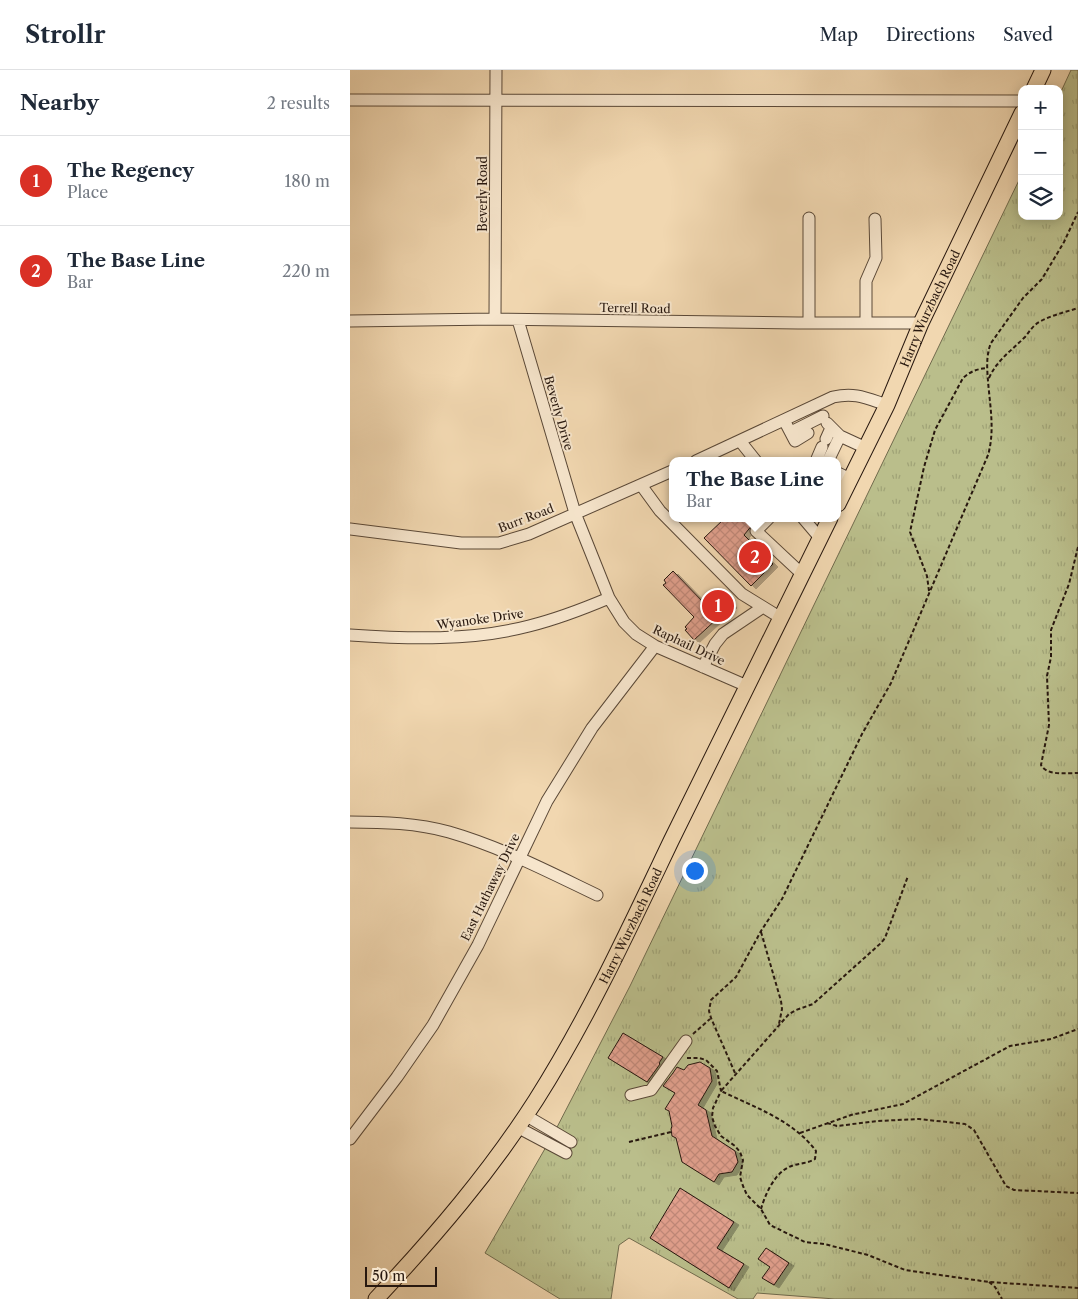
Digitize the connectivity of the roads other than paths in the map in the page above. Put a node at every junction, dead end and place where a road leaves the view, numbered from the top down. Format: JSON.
{"nodes":[{"id":1,"x":496,"y":70,"type":"edge"},
{"id":2,"x":1042,"y":70,"type":"edge"},
{"id":3,"x":1036,"y":85,"type":"edge"},
{"id":4,"x":350,"y":100,"type":"edge"},
{"id":5,"x":496,"y":100,"type":"junction"},
{"id":6,"x":1018,"y":101,"type":"edge"},
{"id":7,"x":1018,"y":121,"type":"edge"},
{"id":8,"x":809,"y":218,"type":"dead end"},
{"id":9,"x":876,"y":219,"type":"dead end"},
{"id":10,"x":495,"y":319,"type":"junction"},
{"id":11,"x":518,"y":320,"type":"junction"},
{"id":12,"x":350,"y":321,"type":"edge"},
{"id":13,"x":809,"y":323,"type":"junction"},
{"id":14,"x":866,"y":323,"type":"junction"},
{"id":15,"x":920,"y":323,"type":"junction"},
{"id":16,"x":816,"y":405,"type":"junction"},
{"id":17,"x":887,"y":405,"type":"junction"},
{"id":18,"x":784,"y":420,"type":"junction"},
{"id":19,"x":830,"y":426,"type":"junction"},
{"id":20,"x":791,"y":432,"type":"junction"},
{"id":21,"x":740,"y":441,"type":"junction"},
{"id":22,"x":866,"y":448,"type":"junction"},
{"id":23,"x":705,"y":457,"type":"edge"},
{"id":24,"x":753,"y":457,"type":"edge"},
{"id":25,"x":818,"y":457,"type":"edge"},
{"id":26,"x":828,"y":457,"type":"edge"},
{"id":27,"x":669,"y":472,"type":"edge"},
{"id":28,"x":641,"y":485,"type":"junction"},
{"id":29,"x":841,"y":488,"type":"edge"},
{"id":30,"x":575,"y":513,"type":"junction"},
{"id":31,"x":669,"y":520,"type":"edge"},
{"id":32,"x":671,"y":522,"type":"edge"},
{"id":33,"x":765,"y":522,"type":"edge"},
{"id":34,"x":806,"y":522,"type":"edge"},
{"id":35,"x":828,"y":522,"type":"edge"},
{"id":36,"x":350,"y":530,"type":"edge"},
{"id":37,"x":820,"y":538,"type":"junction"},
{"id":38,"x":802,"y":574,"type":"junction"},
{"id":39,"x":609,"y":598,"type":"junction"},
{"id":40,"x":763,"y":607,"type":"junction"},
{"id":41,"x":781,"y":618,"type":"junction"},
{"id":42,"x":350,"y":635,"type":"edge"},
{"id":43,"x":655,"y":646,"type":"junction"},
{"id":44,"x":703,"y":667,"type":"junction"},
{"id":45,"x":747,"y":686,"type":"junction"},
{"id":46,"x":350,"y":822,"type":"edge"},
{"id":47,"x":520,"y":857,"type":"junction"},
{"id":48,"x":597,"y":895,"type":"dead end"},
{"id":49,"x":686,"y":1041,"type":"road end"},
{"id":50,"x":631,"y":1095,"type":"dead end"},
{"id":51,"x":521,"y":1121,"type":"junction"},
{"id":52,"x":350,"y":1140,"type":"edge"},
{"id":53,"x":571,"y":1142,"type":"dead end"},
{"id":54,"x":566,"y":1153,"type":"dead end"},
{"id":55,"x":376,"y":1299,"type":"edge"}],
"edges":[{"from":1,"to":5,"type":"street","name":"Beverly Road"},
{"from":2,"to":3,"type":"main road"},
{"from":4,"to":5,"type":"street"},
{"from":5,"to":6,"type":"street"},
{"from":5,"to":10,"type":"street","name":"Beverly Road"},
{"from":7,"to":15,"type":"main road","name":"Harry Wurzbach Road"},
{"from":8,"to":13,"type":"street"},
{"from":9,"to":14,"type":"street"},
{"from":10,"to":11,"type":"street","name":"Terrell Road"},
{"from":10,"to":12,"type":"street","name":"Terrell Road"},
{"from":11,"to":13,"type":"street","name":"Terrell Road"},
{"from":11,"to":30,"type":"street","name":"Beverly Drive"},
{"from":13,"to":14,"type":"street","name":"Terrell Road"},
{"from":14,"to":15,"type":"street","name":"Terrell Road"},
{"from":15,"to":17,"type":"main road","name":"Harry Wurzbach Road"},
{"from":16,"to":17,"type":"street"},
{"from":16,"to":18,"type":"street"},
{"from":16,"to":19,"type":"street"},
{"from":17,"to":22,"type":"main road","name":"Harry Wurzbach Road"},
{"from":18,"to":20,"type":"street"},
{"from":18,"to":21,"type":"street"},
{"from":19,"to":20,"type":"street"},
{"from":19,"to":20,"type":"street"},
{"from":19,"to":22,"type":"street"},
{"from":19,"to":25,"type":"street"},
{"from":19,"to":26,"type":"street"},
{"from":21,"to":23,"type":"street"},
{"from":21,"to":24,"type":"street"},
{"from":22,"to":29,"type":"main road","name":"Harry Wurzbach Road"},
{"from":27,"to":28,"type":"street","name":"Burr Road"},
{"from":28,"to":30,"type":"street","name":"Burr Road"},
{"from":28,"to":31,"type":"street"},
{"from":30,"to":36,"type":"street","name":"Burr Road"},
{"from":30,"to":39,"type":"street","name":"Raphail Drive"},
{"from":32,"to":40,"type":"street"},
{"from":33,"to":38,"type":"street"},
{"from":34,"to":37,"type":"street"},
{"from":35,"to":37,"type":"main road","name":"Harry Wurzbach Road"},
{"from":37,"to":38,"type":"main road","name":"Harry Wurzbach Road"},
{"from":38,"to":41,"type":"main road","name":"Harry Wurzbach Road"},
{"from":39,"to":42,"type":"street","name":"Wyanoke Drive"},
{"from":39,"to":43,"type":"street","name":"Raphail Drive"},
{"from":40,"to":41,"type":"street"},
{"from":40,"to":44,"type":"street"},
{"from":41,"to":45,"type":"main road","name":"Harry Wurzbach Road"},
{"from":43,"to":44,"type":"street","name":"Raphail Drive"},
{"from":43,"to":47,"type":"street","name":"East Hathaway Drive"},
{"from":44,"to":45,"type":"street","name":"Raphail Drive"},
{"from":45,"to":51,"type":"main road","name":"Harry Wurzbach Road"},
{"from":46,"to":47,"type":"street"},
{"from":47,"to":48,"type":"street"},
{"from":47,"to":52,"type":"street","name":"East Hathaway Drive"},
{"from":49,"to":50,"type":"street"},
{"from":51,"to":53,"type":"street"},
{"from":51,"to":54,"type":"street"},
{"from":51,"to":55,"type":"main road","name":"Harry Wurzbach Road"}]}
